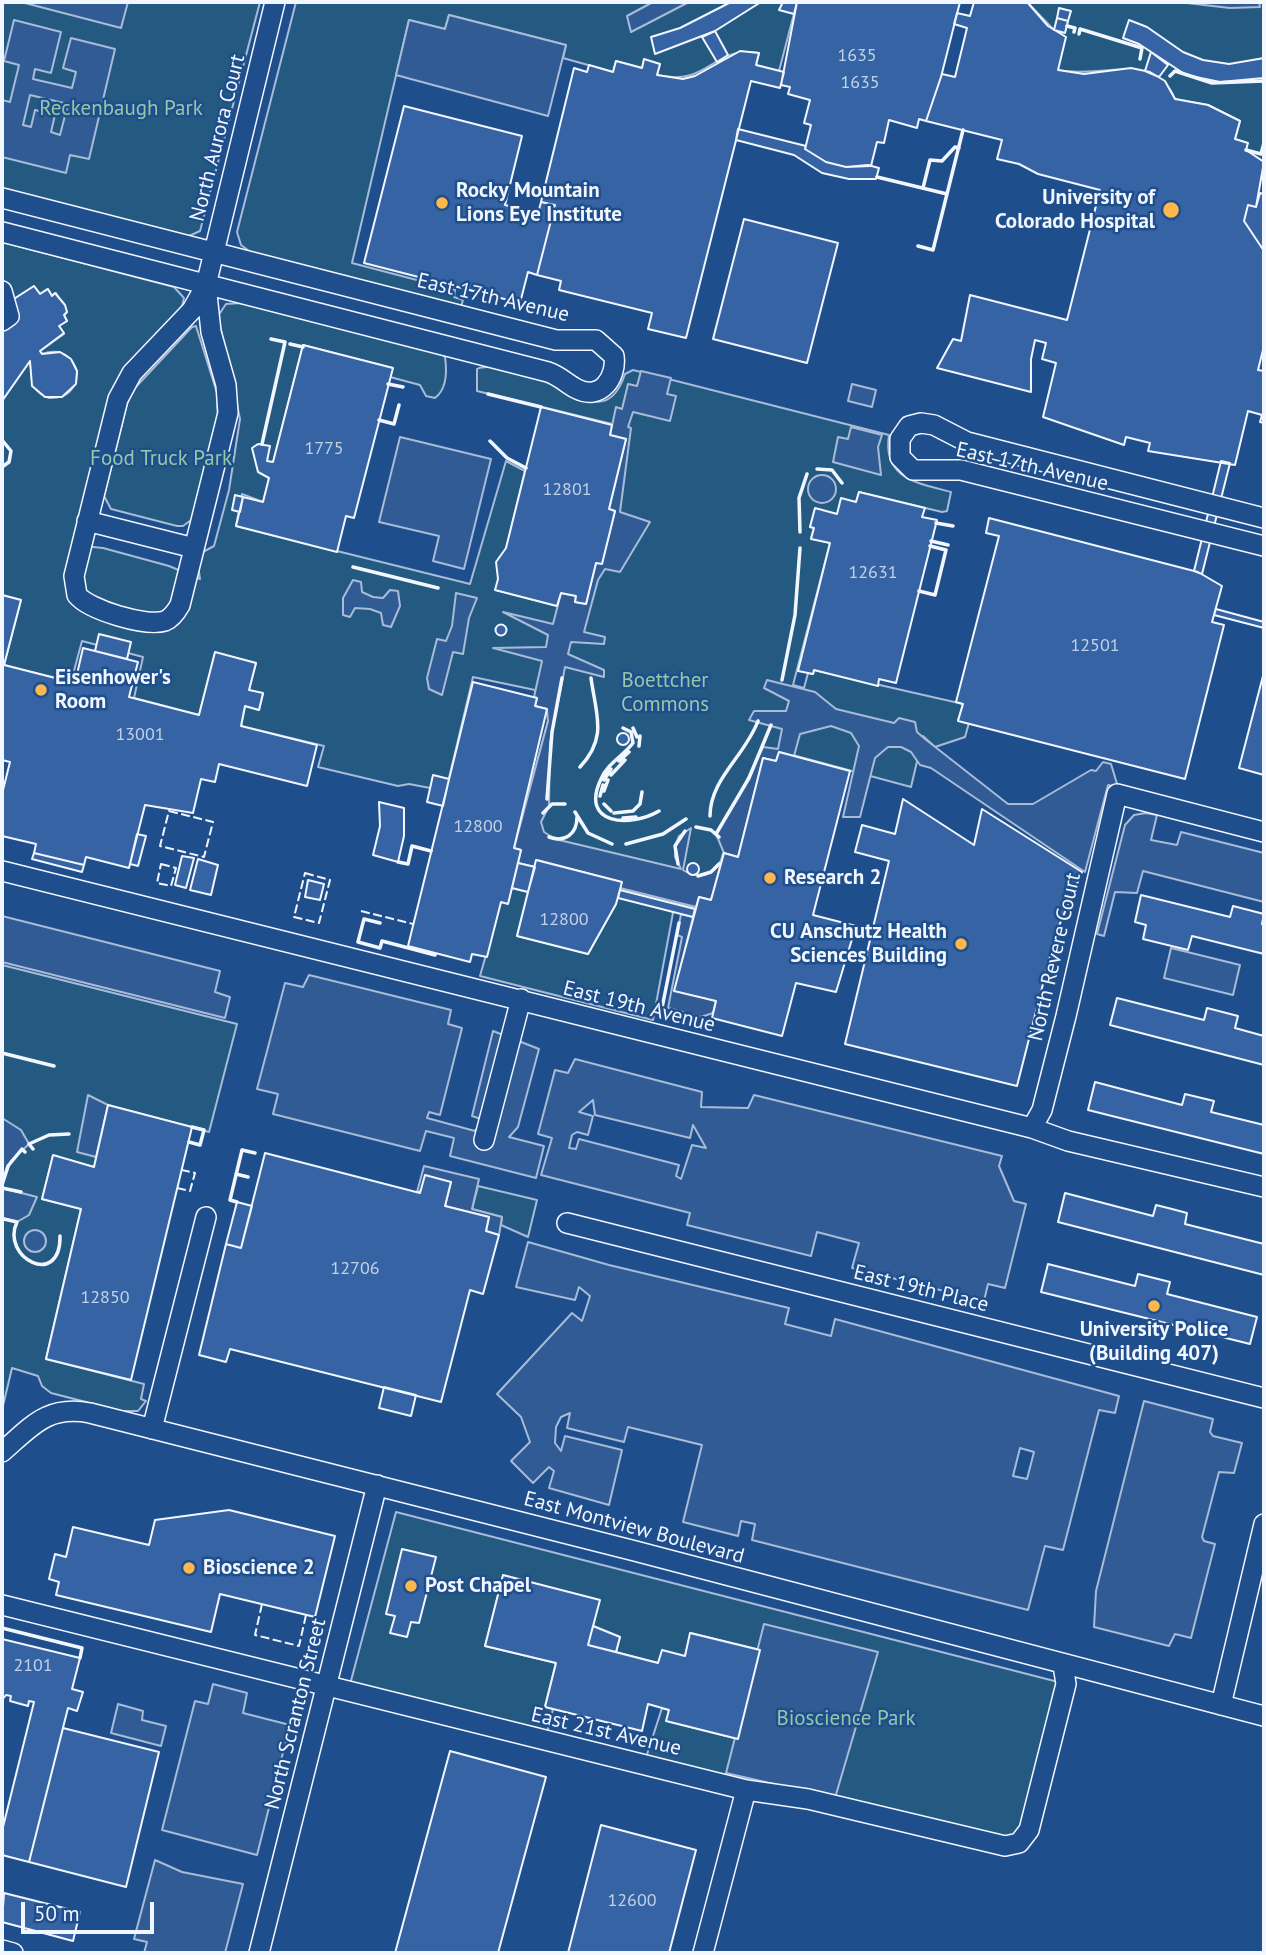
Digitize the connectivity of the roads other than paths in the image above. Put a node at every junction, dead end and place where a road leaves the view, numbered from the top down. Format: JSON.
{"nodes":[{"id":1,"x":275,"y":2,"type":"edge"},
{"id":2,"x":2,"y":198,"type":"edge"},
{"id":3,"x":2,"y":232,"type":"edge"},
{"id":4,"x":214,"y":252,"type":"junction"},
{"id":5,"x":206,"y":285,"type":"junction"},
{"id":6,"x":2,"y":291,"type":"edge"},
{"id":7,"x":2,"y":321,"type":"edge"},
{"id":8,"x":1264,"y":518,"type":"edge"},
{"id":9,"x":87,"y":521,"type":"junction"},
{"id":10,"x":1264,"y":547,"type":"edge"},
{"id":11,"x":194,"y":548,"type":"junction"},
{"id":12,"x":1264,"y":832,"type":"edge"},
{"id":13,"x":2,"y":871,"type":"edge"},
{"id":14,"x":521,"y":999,"type":"junction"},
{"id":15,"x":1032,"y":1128,"type":"junction"},
{"id":16,"x":484,"y":1140,"type":"dead end"},
{"id":17,"x":1264,"y":1187,"type":"edge"},
{"id":18,"x":206,"y":1217,"type":"dead end"},
{"id":19,"x":567,"y":1223,"type":"dead end"},
{"id":20,"x":1264,"y":1398,"type":"edge"},
{"id":21,"x":152,"y":1429,"type":"junction"},
{"id":22,"x":2,"y":1452,"type":"edge"},
{"id":23,"x":377,"y":1485,"type":"junction"},
{"id":24,"x":1264,"y":1524,"type":"edge"},
{"id":25,"x":2,"y":1605,"type":"edge"},
{"id":26,"x":1063,"y":1665,"type":"junction"},
{"id":27,"x":326,"y":1686,"type":"junction"},
{"id":28,"x":1221,"y":1705,"type":"junction"},
{"id":29,"x":1264,"y":1716,"type":"edge"},
{"id":30,"x":746,"y":1790,"type":"junction"},
{"id":31,"x":2,"y":1950,"type":"edge"},
{"id":32,"x":13,"y":1953,"type":"edge"},
{"id":33,"x":259,"y":1953,"type":"edge"},
{"id":34,"x":702,"y":1953,"type":"edge"}],
"edges":[{"from":1,"to":4,"type":"street","name":"North Aurora Court"},
{"from":2,"to":4,"type":"street","name":"East 17th Avenue"},
{"from":3,"to":5,"type":"street","name":"East 17th Avenue"},
{"from":4,"to":5,"type":"street","name":"North Aurora Court"},
{"from":4,"to":5,"type":"street","name":"East 17th Avenue"},
{"from":5,"to":9,"type":"street","name":"North Aurora Court"},
{"from":5,"to":11,"type":"street","name":"North Aurora Court"},
{"from":6,"to":7,"type":"street"},
{"from":8,"to":10,"type":"street","name":"East 17th Avenue"},
{"from":9,"to":11,"type":"street"},
{"from":9,"to":11,"type":"street","name":"North Aurora Court"},
{"from":12,"to":15,"type":"street","name":"North Revere Court"},
{"from":13,"to":14,"type":"street","name":"East 19th Avenue"},
{"from":14,"to":15,"type":"street","name":"East 19th Avenue"},
{"from":14,"to":16,"type":"street"},
{"from":15,"to":17,"type":"street","name":"East 19th Avenue"},
{"from":18,"to":21,"type":"street"},
{"from":19,"to":20,"type":"street","name":"East 19th Place"},
{"from":21,"to":22,"type":"street","name":"East Montview Boulevard"},
{"from":21,"to":23,"type":"street","name":"East Montview Boulevard"},
{"from":23,"to":26,"type":"street","name":"East Montview Boulevard"},
{"from":23,"to":27,"type":"street","name":"North Scranton Street"},
{"from":24,"to":28,"type":"street"},
{"from":25,"to":27,"type":"street","name":"East 21st Avenue"},
{"from":26,"to":28,"type":"street","name":"East Montview Boulevard"},
{"from":26,"to":30,"type":"street","name":"East 21st Avenue"},
{"from":27,"to":30,"type":"street","name":"East 21st Avenue"},
{"from":27,"to":33,"type":"street","name":"North Scranton Street"},
{"from":28,"to":29,"type":"street","name":"East Montview Boulevard"},
{"from":30,"to":34,"type":"street"},
{"from":31,"to":32,"type":"street"}]}
